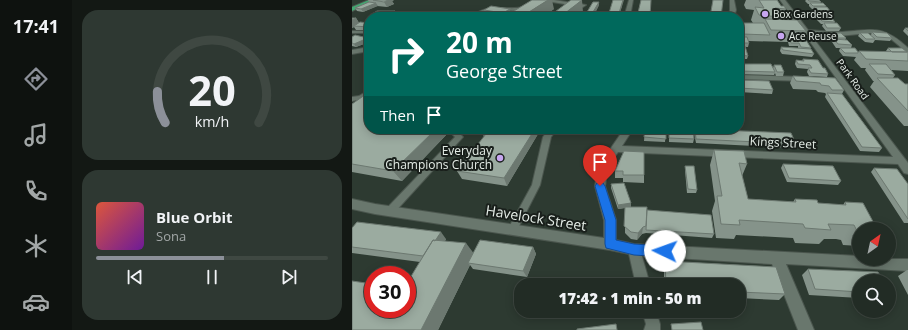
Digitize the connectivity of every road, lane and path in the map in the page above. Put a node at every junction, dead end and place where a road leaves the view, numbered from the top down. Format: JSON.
{"nodes":[{"id":1,"x":373,"y":0,"type":"edge"},
{"id":2,"x":543,"y":0,"type":"edge"},
{"id":3,"x":631,"y":0,"type":"edge"},
{"id":4,"x":732,"y":0,"type":"edge"},
{"id":5,"x":782,"y":0,"type":"edge"},
{"id":6,"x":536,"y":3,"type":"edge"},
{"id":7,"x":583,"y":5,"type":"dead end"},
{"id":8,"x":529,"y":6,"type":"edge"},
{"id":9,"x":352,"y":9,"type":"edge"},
{"id":10,"x":482,"y":12,"type":"edge"},
{"id":11,"x":628,"y":12,"type":"edge"},
{"id":12,"x":732,"y":12,"type":"edge"},
{"id":13,"x":352,"y":32,"type":"edge"},
{"id":14,"x":364,"y":32,"type":"edge"},
{"id":15,"x":806,"y":32,"type":"junction"},
{"id":16,"x":364,"y":51,"type":"edge"},
{"id":17,"x":908,"y":51,"type":"edge"},
{"id":18,"x":352,"y":52,"type":"edge"},
{"id":19,"x":744,"y":77,"type":"edge"},
{"id":20,"x":810,"y":80,"type":"edge"},
{"id":21,"x":364,"y":96,"type":"edge"},
{"id":22,"x":352,"y":99,"type":"edge"},
{"id":23,"x":456,"y":134,"type":"edge"},
{"id":24,"x":549,"y":134,"type":"edge"},
{"id":25,"x":626,"y":134,"type":"edge"},
{"id":26,"x":616,"y":149,"type":"junction"},
{"id":27,"x":902,"y":161,"type":"junction"},
{"id":28,"x":908,"y":170,"type":"edge"},
{"id":29,"x":352,"y":204,"type":"edge"},
{"id":30,"x":390,"y":211,"type":"junction"},
{"id":31,"x":513,"y":229,"type":"junction"},
{"id":32,"x":610,"y":244,"type":"junction"},
{"id":33,"x":634,"y":250,"type":"junction"},
{"id":34,"x":776,"y":258,"type":"junction"},
{"id":35,"x":908,"y":264,"type":"edge"},
{"id":36,"x":641,"y":278,"type":"edge"},
{"id":37,"x":651,"y":318,"type":"edge"},
{"id":38,"x":652,"y":330,"type":"edge"},
{"id":39,"x":806,"y":330,"type":"edge"}],
"edges":[{"from":1,"to":9,"type":"main road"},
{"from":2,"to":6,"type":"lane"},
{"from":2,"to":7,"type":"street"},
{"from":3,"to":11,"type":"street"},
{"from":4,"to":12,"type":"street"},
{"from":5,"to":15,"type":"street","name":"Park Road"},
{"from":8,"to":10,"type":"lane"},
{"from":13,"to":14,"type":"lane"},
{"from":15,"to":17,"type":"street"},
{"from":15,"to":27,"type":"street","name":"Park Road"},
{"from":16,"to":18,"type":"street"},
{"from":19,"to":20,"type":"street"},
{"from":21,"to":22,"type":"lane"},
{"from":23,"to":30,"type":"lane"},
{"from":24,"to":31,"type":"lane"},
{"from":25,"to":26,"type":"street"},
{"from":26,"to":27,"type":"street","name":"Kings Street"},
{"from":26,"to":32,"type":"street"},
{"from":27,"to":28,"type":"street","name":"Park Road"},
{"from":29,"to":30,"type":"street","name":"Havelock Street"},
{"from":30,"to":31,"type":"street","name":"Havelock Street"},
{"from":31,"to":32,"type":"street","name":"Havelock Street"},
{"from":32,"to":33,"type":"street","name":"Havelock Street"},
{"from":33,"to":34,"type":"street","name":"Havelock Street"},
{"from":33,"to":36,"type":"street"},
{"from":34,"to":35,"type":"street","name":"Havelock Street"},
{"from":34,"to":39,"type":"street"},
{"from":37,"to":38,"type":"street"}]}
